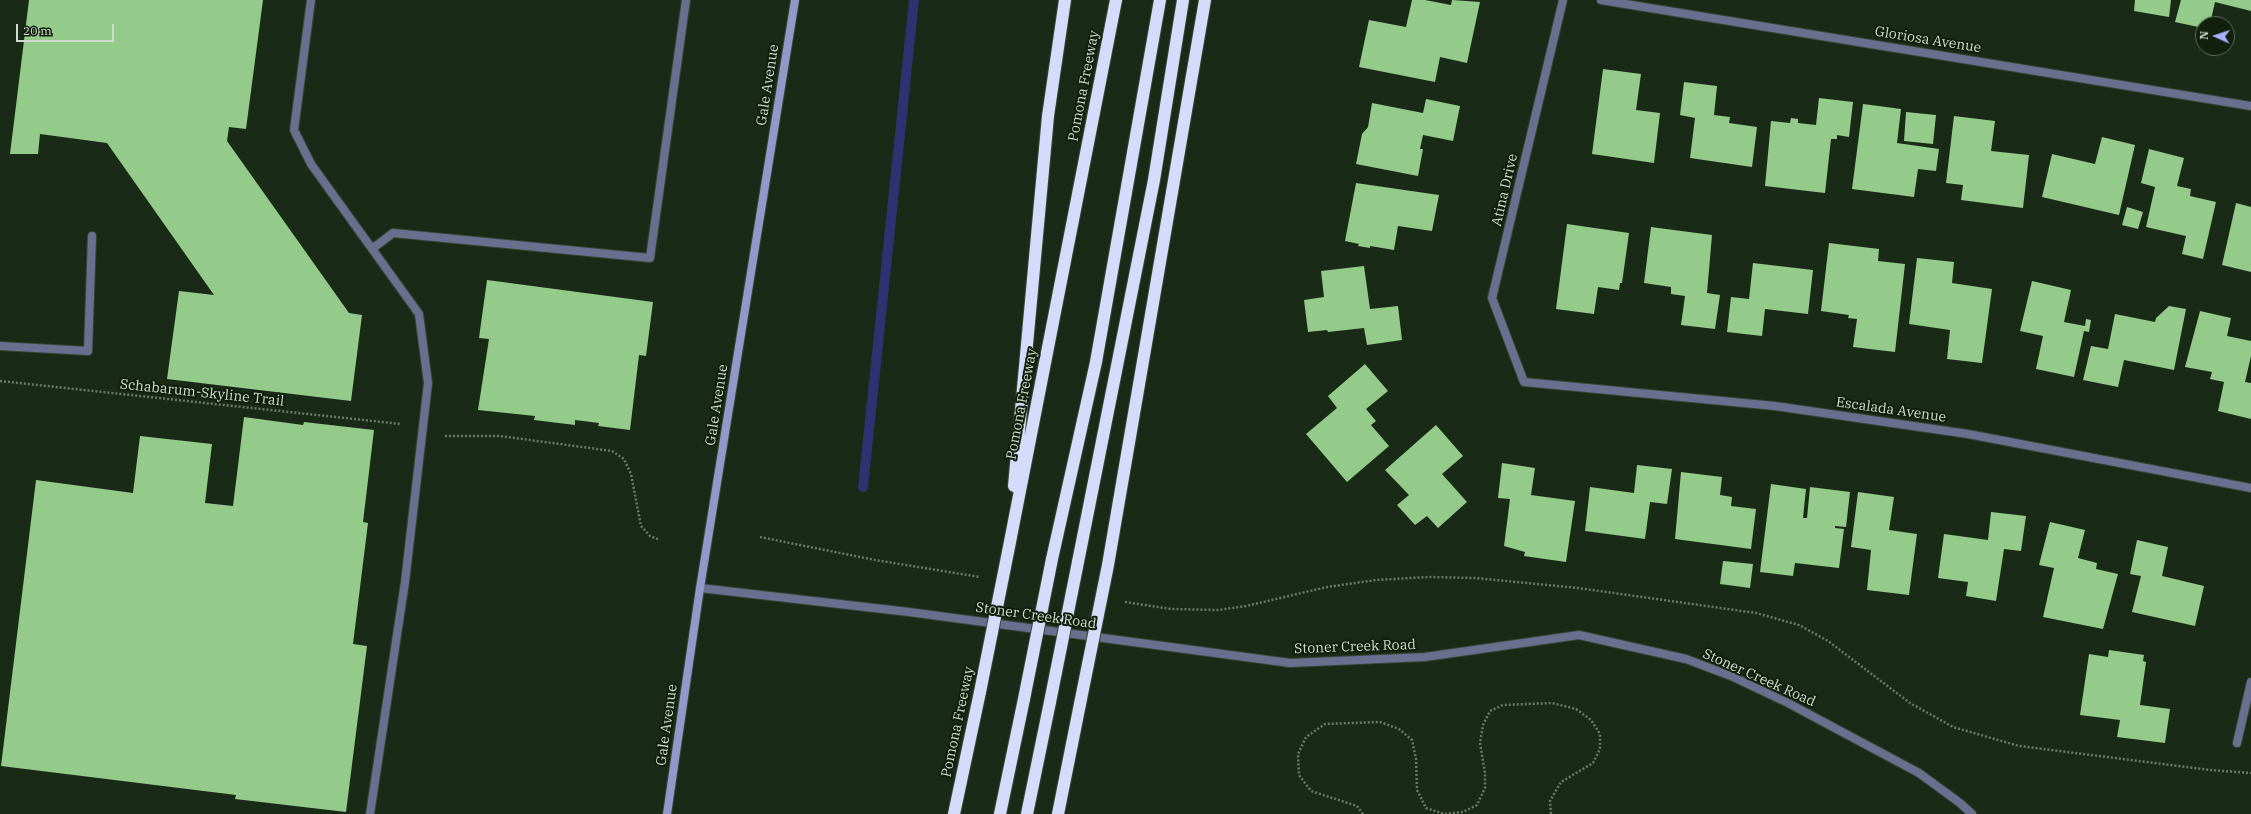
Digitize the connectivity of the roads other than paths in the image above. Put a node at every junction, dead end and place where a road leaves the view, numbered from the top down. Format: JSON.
{"nodes":[{"id":1,"x":311,"y":0,"type":"edge"},
{"id":2,"x":686,"y":0,"type":"edge"},
{"id":3,"x":795,"y":0,"type":"edge"},
{"id":4,"x":1065,"y":0,"type":"edge"},
{"id":5,"x":1116,"y":0,"type":"edge"},
{"id":6,"x":1160,"y":0,"type":"edge"},
{"id":7,"x":1183,"y":0,"type":"edge"},
{"id":8,"x":1206,"y":0,"type":"edge"},
{"id":9,"x":1563,"y":0,"type":"edge"},
{"id":10,"x":1601,"y":0,"type":"edge"},
{"id":11,"x":2251,"y":106,"type":"edge"},
{"id":12,"x":92,"y":236,"type":"dead end"},
{"id":13,"x":372,"y":249,"type":"junction"},
{"id":14,"x":0,"y":346,"type":"edge"},
{"id":15,"x":1524,"y":382,"type":"joint"},
{"id":16,"x":2251,"y":488,"type":"edge"},
{"id":17,"x":1008,"y":552,"type":"junction"},
{"id":18,"x":700,"y":588,"type":"junction"},
{"id":19,"x":2251,"y":682,"type":"edge"},
{"id":20,"x":2237,"y":743,"type":"dead end"},
{"id":21,"x":370,"y":814,"type":"edge"},
{"id":22,"x":667,"y":814,"type":"edge"},
{"id":23,"x":954,"y":814,"type":"edge"},
{"id":24,"x":1000,"y":814,"type":"edge"},
{"id":25,"x":1027,"y":814,"type":"edge"},
{"id":26,"x":1058,"y":814,"type":"edge"},
{"id":27,"x":1972,"y":814,"type":"edge"}],
"edges":[{"from":1,"to":13,"type":"street"},
{"from":2,"to":13,"type":"street"},
{"from":3,"to":18,"type":"main road","name":"Gale Avenue"},
{"from":4,"to":17,"type":"highway"},
{"from":5,"to":17,"type":"highway","name":"Pomona Freeway"},
{"from":6,"to":24,"type":"highway","bridge":true},
{"from":7,"to":25,"type":"highway","bridge":true},
{"from":8,"to":26,"type":"highway","bridge":true},
{"from":9,"to":15,"type":"street","name":"Atina Drive"},
{"from":10,"to":11,"type":"street","name":"Gloriosa Avenue"},
{"from":12,"to":14,"type":"street"},
{"from":13,"to":21,"type":"street"},
{"from":15,"to":16,"type":"street","name":"Escalada Avenue"},
{"from":17,"to":23,"type":"highway","name":"Pomona Freeway","bridge":true},
{"from":18,"to":22,"type":"main road","name":"Gale Avenue"},
{"from":18,"to":27,"type":"street","name":"Stoner Creek Road"},
{"from":19,"to":20,"type":"street"}]}
